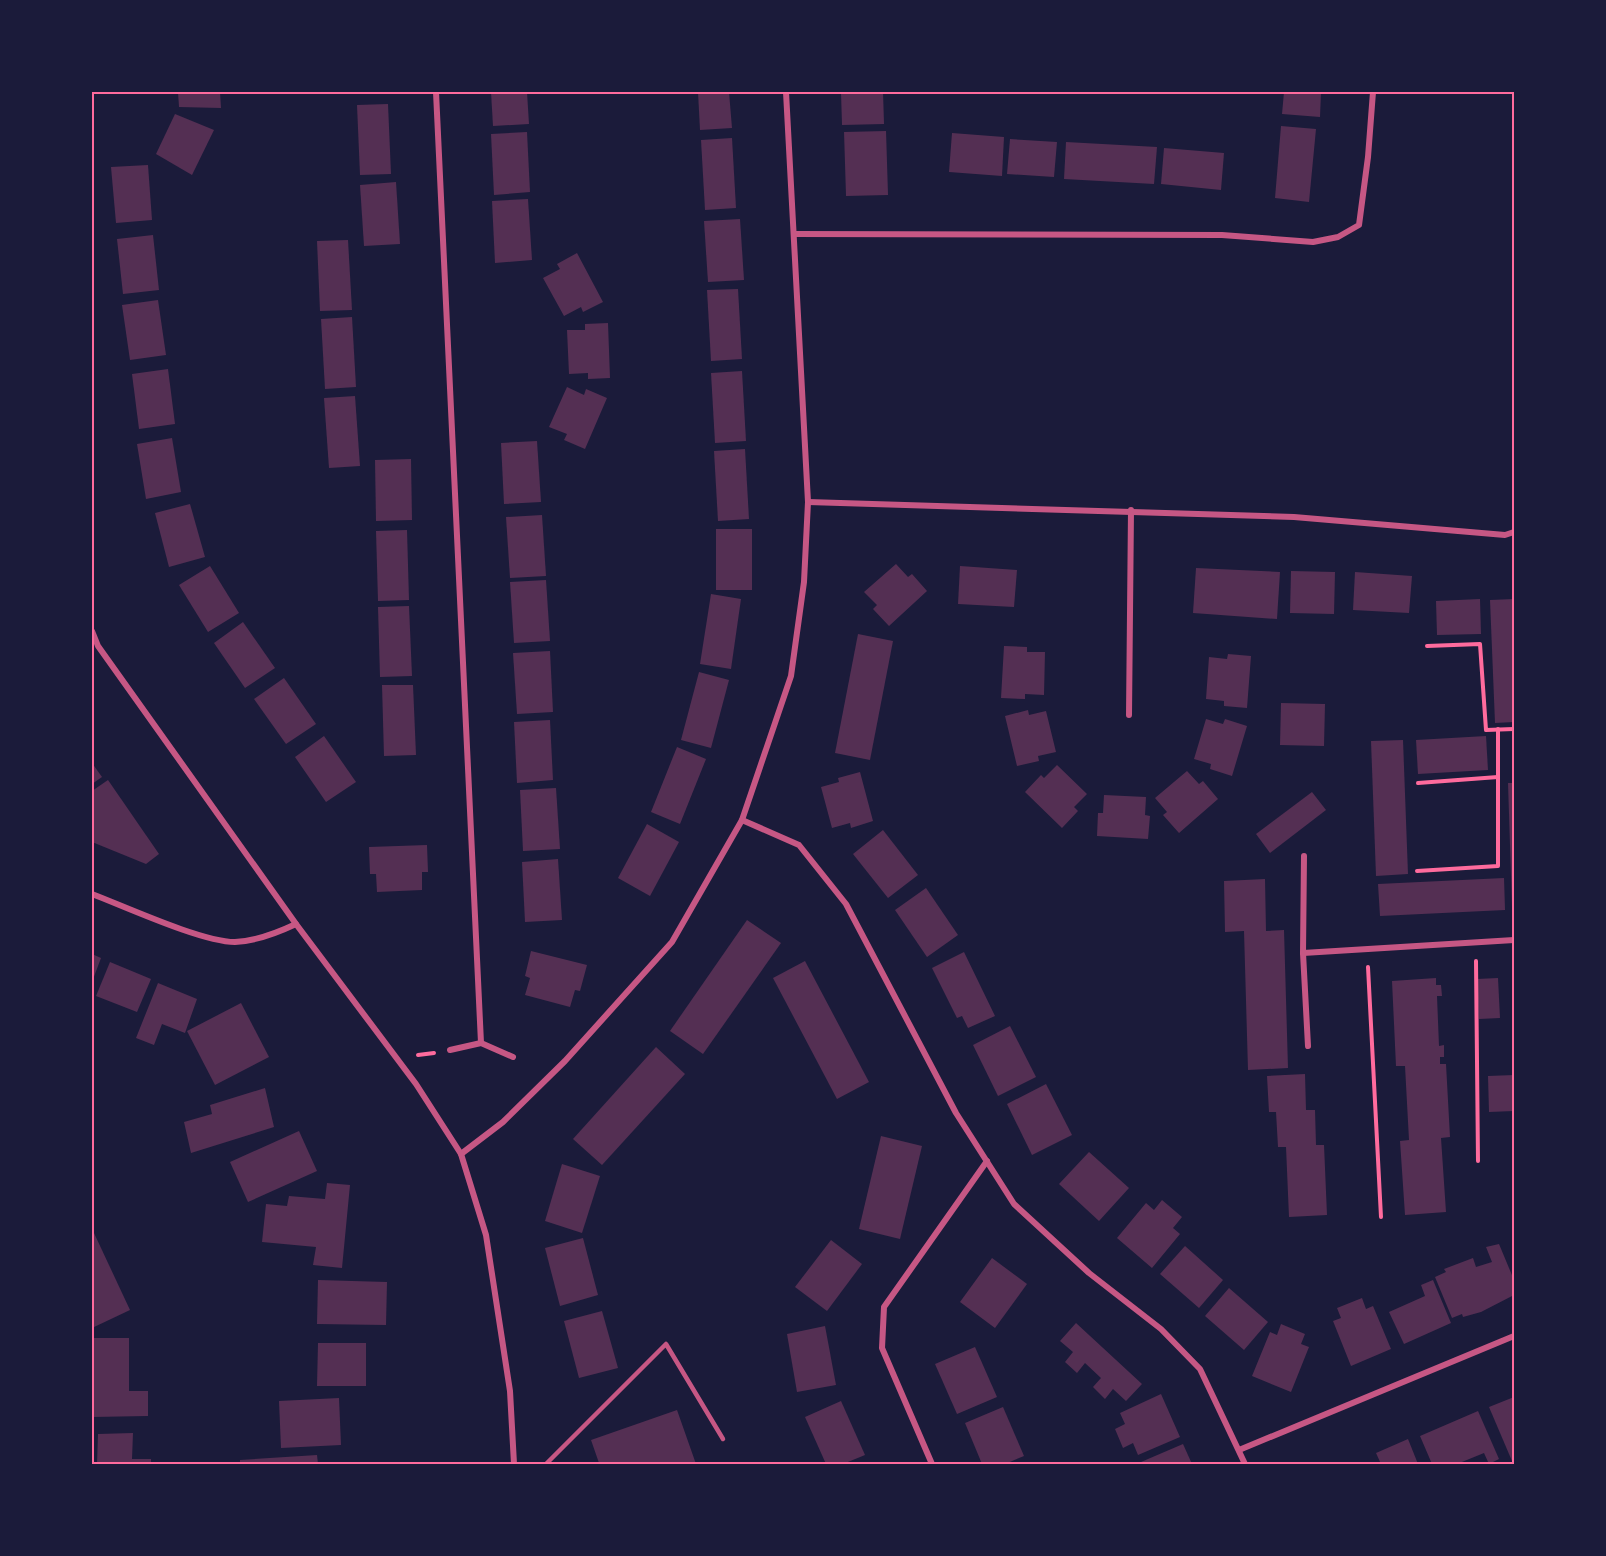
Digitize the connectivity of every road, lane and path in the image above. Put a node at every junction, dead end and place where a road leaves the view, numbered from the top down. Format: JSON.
{"nodes":[{"id":1,"x":436,"y":92,"type":"edge"},
{"id":2,"x":786,"y":92,"type":"edge"},
{"id":3,"x":1373,"y":92,"type":"edge"},
{"id":4,"x":794,"y":234,"type":"junction"},
{"id":5,"x":808,"y":502,"type":"junction"},
{"id":6,"x":1131,"y":510,"type":"junction"},
{"id":7,"x":1515,"y":532,"type":"edge"},
{"id":8,"x":92,"y":631,"type":"edge"},
{"id":9,"x":1427,"y":646,"type":"dead end"},
{"id":10,"x":1129,"y":715,"type":"dead end"},
{"id":11,"x":1498,"y":729,"type":"junction"},
{"id":12,"x":1515,"y":729,"type":"edge"},
{"id":13,"x":1498,"y":777,"type":"junction"},
{"id":14,"x":1418,"y":783,"type":"dead end"},
{"id":15,"x":742,"y":820,"type":"junction"},
{"id":16,"x":1304,"y":856,"type":"dead end"},
{"id":17,"x":1417,"y":871,"type":"dead end"},
{"id":18,"x":92,"y":894,"type":"edge"},
{"id":19,"x":296,"y":924,"type":"junction"},
{"id":20,"x":1515,"y":940,"type":"edge"},
{"id":21,"x":1476,"y":942,"type":"junction"},
{"id":22,"x":1367,"y":949,"type":"junction"},
{"id":23,"x":1303,"y":952,"type":"junction"},
{"id":24,"x":481,"y":1042,"type":"junction"},
{"id":25,"x":1308,"y":1046,"type":"dead end"},
{"id":26,"x":450,"y":1050,"type":"joint"},
{"id":27,"x":513,"y":1057,"type":"dead end"},
{"id":28,"x":397,"y":1058,"type":"junction"},
{"id":29,"x":461,"y":1154,"type":"junction"},
{"id":30,"x":987,"y":1161,"type":"junction"},
{"id":31,"x":1478,"y":1161,"type":"dead end"},
{"id":32,"x":1381,"y":1217,"type":"dead end"},
{"id":33,"x":1515,"y":1336,"type":"edge"},
{"id":34,"x":723,"y":1439,"type":"dead end"},
{"id":35,"x":1239,"y":1450,"type":"junction"},
{"id":36,"x":514,"y":1464,"type":"edge"},
{"id":37,"x":546,"y":1464,"type":"edge"},
{"id":38,"x":932,"y":1464,"type":"edge"},
{"id":39,"x":1245,"y":1464,"type":"edge"}],
"edges":[{"from":1,"to":24,"type":"street"},
{"from":2,"to":4,"type":"street"},
{"from":3,"to":4,"type":"street"},
{"from":4,"to":5,"type":"street"},
{"from":5,"to":6,"type":"street"},
{"from":5,"to":15,"type":"street"},
{"from":6,"to":7,"type":"street"},
{"from":6,"to":10,"type":"street"},
{"from":8,"to":19,"type":"street"},
{"from":9,"to":11,"type":"path"},
{"from":11,"to":12,"type":"path"},
{"from":11,"to":13,"type":"path"},
{"from":13,"to":14,"type":"path"},
{"from":13,"to":17,"type":"path"},
{"from":15,"to":29,"type":"street"},
{"from":15,"to":30,"type":"street"},
{"from":16,"to":23,"type":"street"},
{"from":18,"to":19,"type":"street"},
{"from":19,"to":28,"type":"street"},
{"from":20,"to":21,"type":"street"},
{"from":21,"to":22,"type":"street"},
{"from":21,"to":31,"type":"path"},
{"from":22,"to":23,"type":"street"},
{"from":22,"to":32,"type":"path"},
{"from":23,"to":25,"type":"street"},
{"from":24,"to":26,"type":"street"},
{"from":24,"to":27,"type":"street"},
{"from":26,"to":28,"type":"path"},
{"from":28,"to":29,"type":"street"},
{"from":29,"to":36,"type":"street"},
{"from":30,"to":35,"type":"street"},
{"from":30,"to":38,"type":"street"},
{"from":33,"to":35,"type":"street"},
{"from":34,"to":37,"type":"lane"},
{"from":35,"to":39,"type":"street"}]}
